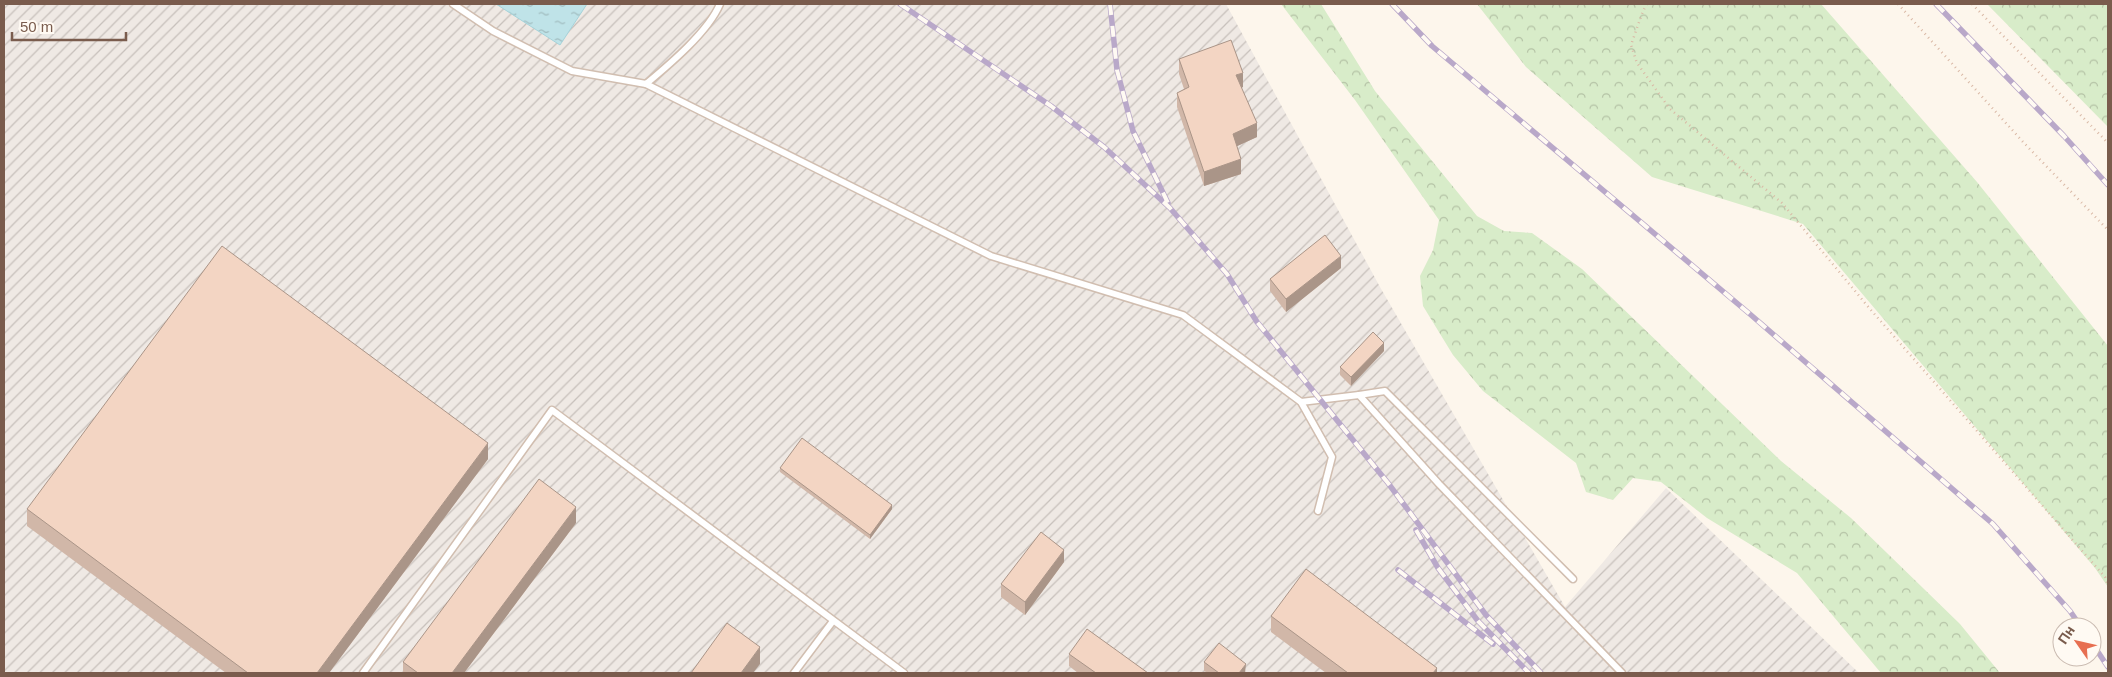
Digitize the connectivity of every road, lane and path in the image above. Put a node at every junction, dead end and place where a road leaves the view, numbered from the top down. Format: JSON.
{"nodes":[{"id":1,"x":453,"y":4,"type":"edge"},
{"id":2,"x":720,"y":4,"type":"edge"},
{"id":3,"x":1647,"y":4,"type":"edge"},
{"id":4,"x":1898,"y":4,"type":"edge"},
{"id":5,"x":1972,"y":4,"type":"edge"},
{"id":6,"x":646,"y":84,"type":"junction"},
{"id":7,"x":2108,"y":142,"type":"edge"},
{"id":8,"x":2108,"y":230,"type":"edge"},
{"id":9,"x":1359,"y":395,"type":"junction"},
{"id":10,"x":1301,"y":402,"type":"junction"},
{"id":11,"x":1318,"y":512,"type":"dead end"},
{"id":12,"x":1573,"y":579,"type":"dead end"},
{"id":13,"x":2108,"y":584,"type":"edge"},
{"id":14,"x":833,"y":621,"type":"junction"},
{"id":15,"x":363,"y":673,"type":"edge"},
{"id":16,"x":794,"y":673,"type":"edge"},
{"id":17,"x":904,"y":673,"type":"edge"},
{"id":18,"x":1622,"y":673,"type":"edge"}],
"edges":[{"from":1,"to":6,"type":"lane"},
{"from":2,"to":6,"type":"lane"},
{"from":3,"to":13,"type":"path"},
{"from":4,"to":8,"type":"path"},
{"from":5,"to":7,"type":"path"},
{"from":6,"to":10,"type":"lane"},
{"from":9,"to":10,"type":"lane"},
{"from":9,"to":12,"type":"lane"},
{"from":9,"to":18,"type":"lane"},
{"from":10,"to":11,"type":"lane"},
{"from":14,"to":15,"type":"lane"},
{"from":14,"to":16,"type":"lane"},
{"from":14,"to":17,"type":"lane"}]}
